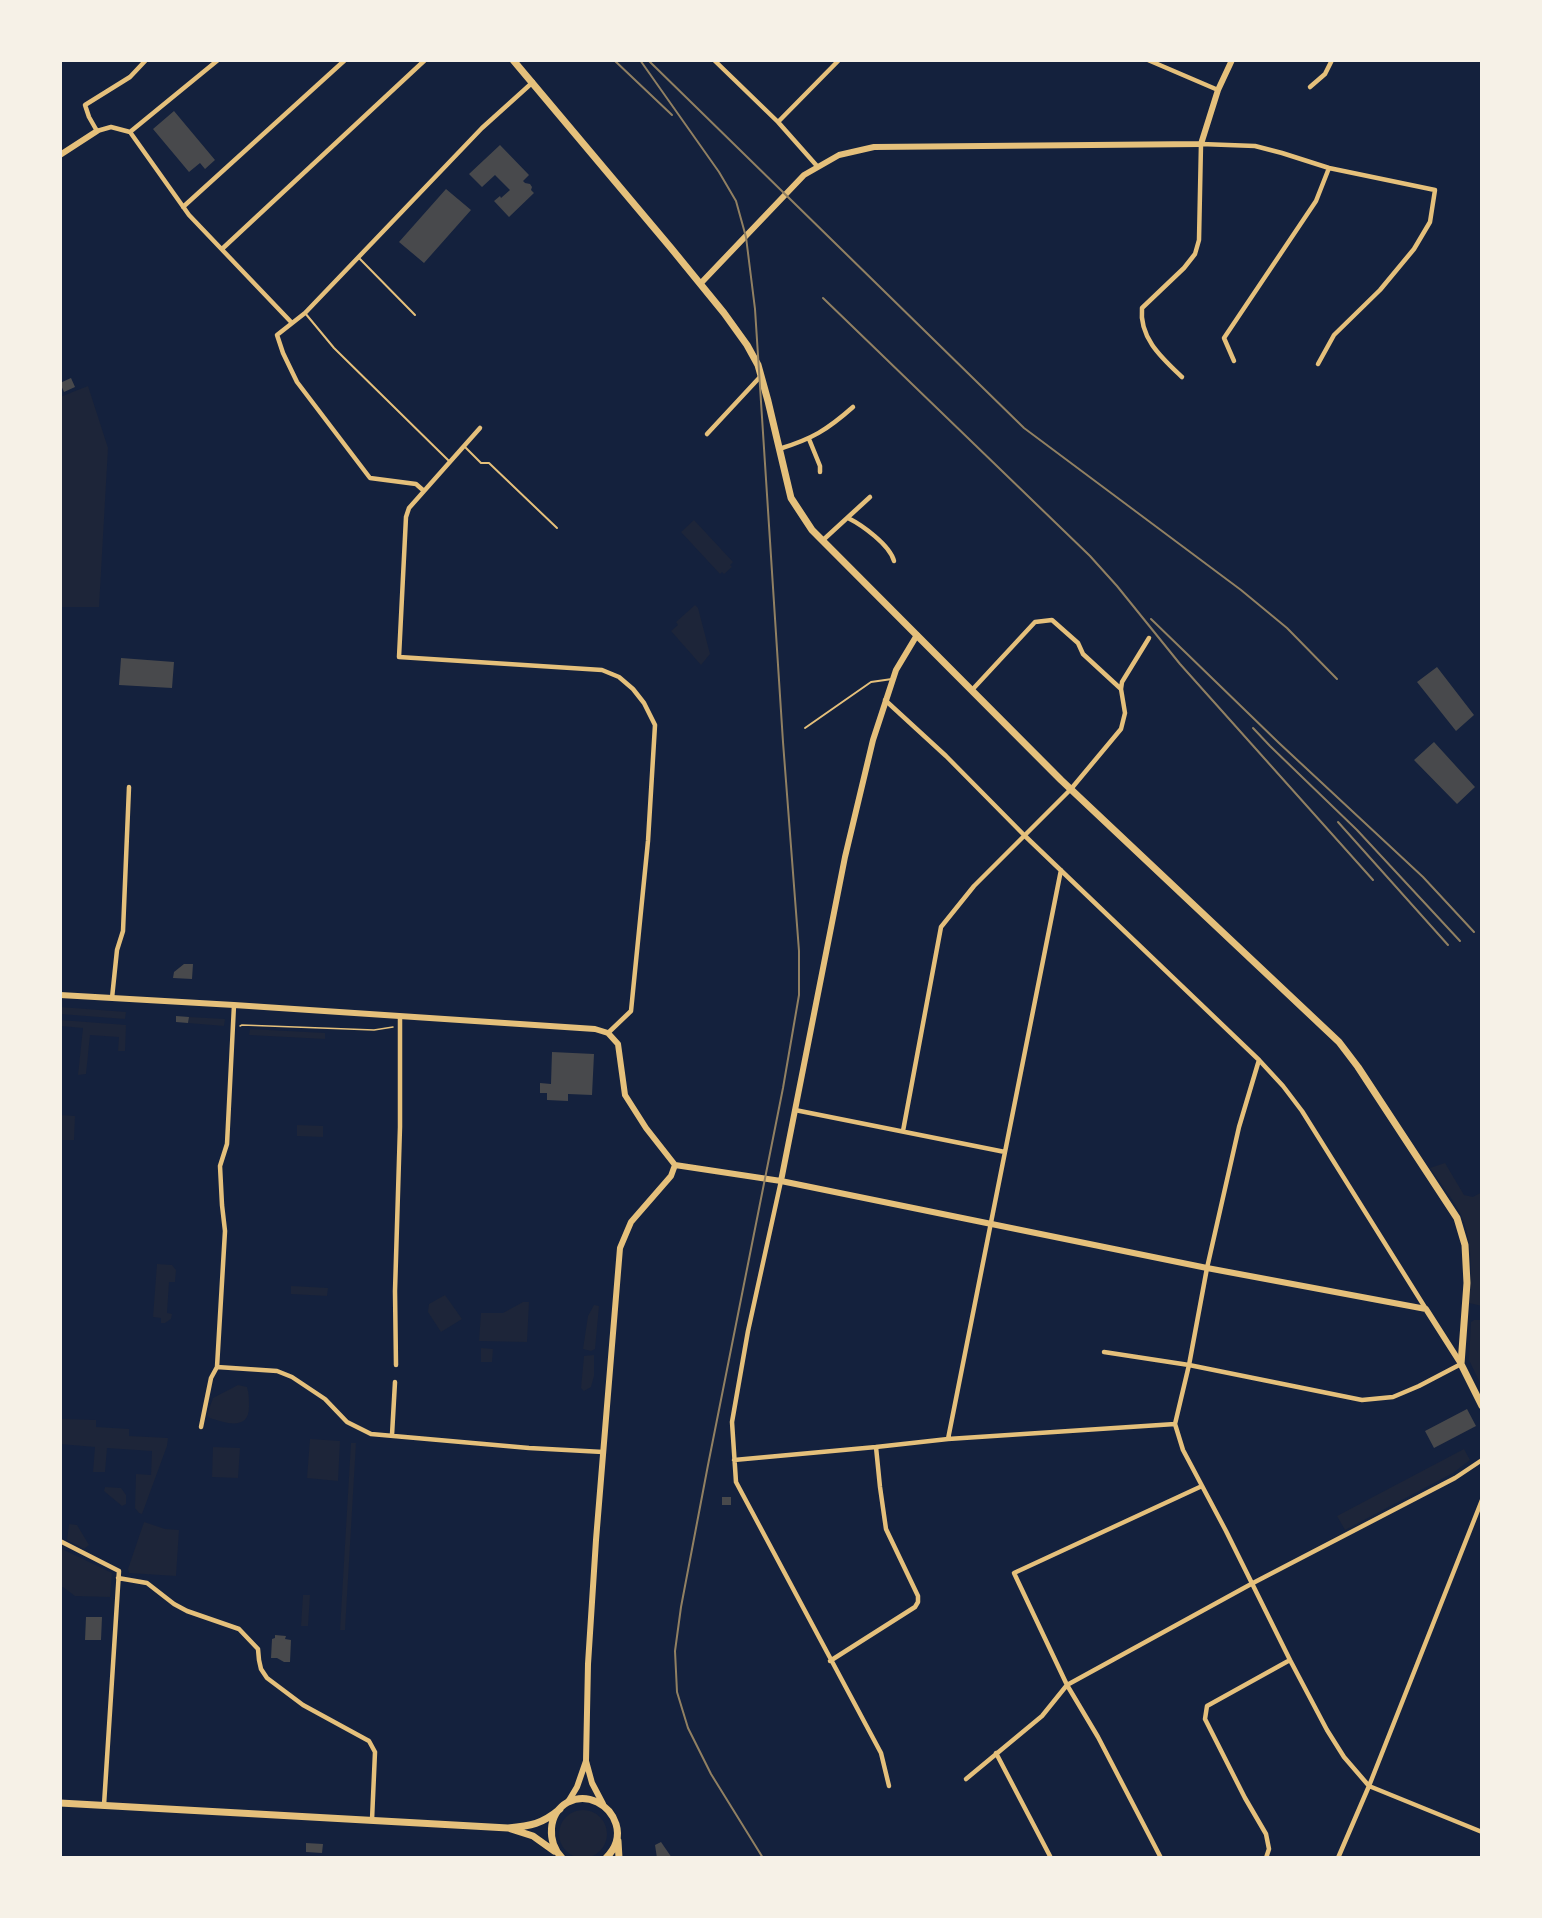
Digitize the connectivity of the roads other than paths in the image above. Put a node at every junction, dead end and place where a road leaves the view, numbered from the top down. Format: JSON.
{"nodes":[{"id":1,"x":146,"y":60,"type":"edge"},
{"id":2,"x":218,"y":60,"type":"edge"},
{"id":3,"x":345,"y":60,"type":"edge"},
{"id":4,"x":425,"y":60,"type":"edge"},
{"id":5,"x":513,"y":60,"type":"edge"},
{"id":6,"x":714,"y":60,"type":"edge"},
{"id":7,"x":839,"y":60,"type":"edge"},
{"id":8,"x":1148,"y":60,"type":"edge"},
{"id":9,"x":1232,"y":60,"type":"edge"},
{"id":10,"x":1332,"y":60,"type":"edge"},
{"id":11,"x":533,"y":82,"type":"junction"},
{"id":12,"x":1310,"y":87,"type":"dead end"},
{"id":13,"x":1218,"y":90,"type":"junction"},
{"id":14,"x":778,"y":122,"type":"junction"},
{"id":15,"x":97,"y":131,"type":"junction"},
{"id":16,"x":130,"y":132,"type":"junction"},
{"id":17,"x":1201,"y":144,"type":"junction"},
{"id":18,"x":60,"y":156,"type":"edge"},
{"id":19,"x":817,"y":166,"type":"junction"},
{"id":20,"x":1329,"y":168,"type":"junction"},
{"id":21,"x":183,"y":207,"type":"junction"},
{"id":22,"x":222,"y":249,"type":"junction"},
{"id":23,"x":359,"y":258,"type":"junction"},
{"id":24,"x":701,"y":284,"type":"junction"},
{"id":25,"x":305,"y":313,"type":"junction"},
{"id":26,"x":415,"y":315,"type":"dead end"},
{"id":27,"x":292,"y":323,"type":"junction"},
{"id":28,"x":1234,"y":361,"type":"dead end"},
{"id":29,"x":1318,"y":364,"type":"dead end"},
{"id":30,"x":761,"y":375,"type":"junction"},
{"id":31,"x":1182,"y":377,"type":"dead end"},
{"id":32,"x":853,"y":407,"type":"dead end"},
{"id":33,"x":480,"y":428,"type":"dead end"},
{"id":34,"x":707,"y":435,"type":"dead end"},
{"id":35,"x":808,"y":439,"type":"junction"},
{"id":36,"x":464,"y":446,"type":"junction"},
{"id":37,"x":779,"y":449,"type":"junction"},
{"id":38,"x":450,"y":462,"type":"junction"},
{"id":39,"x":820,"y":472,"type":"dead end"},
{"id":40,"x":424,"y":491,"type":"junction"},
{"id":41,"x":870,"y":497,"type":"dead end"},
{"id":42,"x":848,"y":518,"type":"junction"},
{"id":43,"x":557,"y":528,"type":"dead end"},
{"id":44,"x":822,"y":541,"type":"junction"},
{"id":45,"x":894,"y":561,"type":"dead end"},
{"id":46,"x":917,"y":634,"type":"junction"},
{"id":47,"x":1149,"y":638,"type":"dead end"},
{"id":48,"x":892,"y":680,"type":"junction"},
{"id":49,"x":1121,"y":689,"type":"junction"},
{"id":50,"x":972,"y":690,"type":"junction"},
{"id":51,"x":885,"y":700,"type":"junction"},
{"id":52,"x":805,"y":728,"type":"dead end"},
{"id":53,"x":129,"y":787,"type":"dead end"},
{"id":54,"x":1071,"y":789,"type":"junction"},
{"id":55,"x":1025,"y":836,"type":"junction"},
{"id":56,"x":1061,"y":870,"type":"junction"},
{"id":57,"x":60,"y":995,"type":"edge"},
{"id":58,"x":112,"y":998,"type":"junction"},
{"id":59,"x":234,"y":1005,"type":"junction"},
{"id":60,"x":400,"y":1016,"type":"junction"},
{"id":61,"x":608,"y":1033,"type":"junction"},
{"id":62,"x":1259,"y":1060,"type":"junction"},
{"id":63,"x":795,"y":1110,"type":"junction"},
{"id":64,"x":903,"y":1131,"type":"junction"},
{"id":65,"x":1005,"y":1152,"type":"junction"},
{"id":66,"x":675,"y":1166,"type":"junction"},
{"id":67,"x":781,"y":1181,"type":"junction"},
{"id":68,"x":992,"y":1223,"type":"junction"},
{"id":69,"x":1207,"y":1268,"type":"junction"},
{"id":70,"x":1425,"y":1308,"type":"junction"},
{"id":71,"x":1104,"y":1352,"type":"dead end"},
{"id":72,"x":1461,"y":1364,"type":"junction"},
{"id":73,"x":396,"y":1365,"type":"dead end"},
{"id":74,"x":1189,"y":1365,"type":"junction"},
{"id":75,"x":217,"y":1367,"type":"junction"},
{"id":76,"x":395,"y":1382,"type":"dead end"},
{"id":77,"x":1482,"y":1406,"type":"edge"},
{"id":78,"x":1175,"y":1424,"type":"junction"},
{"id":79,"x":201,"y":1427,"type":"dead end"},
{"id":80,"x":392,"y":1435,"type":"junction"},
{"id":81,"x":948,"y":1439,"type":"junction"},
{"id":82,"x":876,"y":1447,"type":"junction"},
{"id":83,"x":603,"y":1452,"type":"junction"},
{"id":84,"x":734,"y":1460,"type":"junction"},
{"id":85,"x":1482,"y":1460,"type":"edge"},
{"id":86,"x":1202,"y":1486,"type":"junction"},
{"id":87,"x":1482,"y":1500,"type":"edge"},
{"id":88,"x":60,"y":1541,"type":"edge"},
{"id":89,"x":118,"y":1578,"type":"junction"},
{"id":90,"x":1253,"y":1583,"type":"junction"},
{"id":91,"x":1290,"y":1660,"type":"junction"},
{"id":92,"x":830,"y":1662,"type":"junction"},
{"id":93,"x":1068,"y":1685,"type":"junction"},
{"id":94,"x":996,"y":1753,"type":"junction"},
{"id":95,"x":586,"y":1761,"type":"junction"},
{"id":96,"x":966,"y":1779,"type":"dead end"},
{"id":97,"x":889,"y":1786,"type":"dead end"},
{"id":98,"x":1369,"y":1786,"type":"junction"},
{"id":99,"x":568,"y":1802,"type":"junction"},
{"id":100,"x":60,"y":1803,"type":"edge"},
{"id":101,"x":603,"y":1804,"type":"junction"},
{"id":102,"x":104,"y":1805,"type":"junction"},
{"id":103,"x":560,"y":1809,"type":"junction"},
{"id":104,"x":372,"y":1820,"type":"junction"},
{"id":105,"x":508,"y":1828,"type":"junction"},
{"id":106,"x":1482,"y":1832,"type":"edge"},
{"id":107,"x":618,"y":1836,"type":"junction"},
{"id":108,"x":560,"y":1856,"type":"edge"},
{"id":109,"x":606,"y":1858,"type":"edge"},
{"id":110,"x":619,"y":1858,"type":"edge"},
{"id":111,"x":1051,"y":1858,"type":"edge"},
{"id":112,"x":1161,"y":1858,"type":"edge"},
{"id":113,"x":1266,"y":1858,"type":"edge"},
{"id":114,"x":1338,"y":1858,"type":"edge"}],
"edges":[{"from":1,"to":15,"type":"street"},
{"from":2,"to":16,"type":"street"},
{"from":3,"to":21,"type":"street"},
{"from":4,"to":22,"type":"street"},
{"from":5,"to":11,"type":"main road"},
{"from":6,"to":14,"type":"street"},
{"from":7,"to":14,"type":"street"},
{"from":8,"to":13,"type":"street"},
{"from":9,"to":13,"type":"street"},
{"from":10,"to":12,"type":"street"},
{"from":11,"to":23,"type":"street"},
{"from":11,"to":24,"type":"main road"},
{"from":13,"to":17,"type":"street"},
{"from":14,"to":19,"type":"street"},
{"from":15,"to":16,"type":"street"},
{"from":15,"to":18,"type":"street"},
{"from":16,"to":21,"type":"street"},
{"from":17,"to":19,"type":"street"},
{"from":17,"to":20,"type":"street"},
{"from":17,"to":31,"type":"street"},
{"from":19,"to":24,"type":"street"},
{"from":20,"to":28,"type":"street"},
{"from":20,"to":29,"type":"street"},
{"from":21,"to":22,"type":"street"},
{"from":22,"to":27,"type":"street"},
{"from":23,"to":25,"type":"street"},
{"from":23,"to":26,"type":"lane"},
{"from":24,"to":30,"type":"main road"},
{"from":25,"to":27,"type":"street"},
{"from":25,"to":38,"type":"lane"},
{"from":27,"to":40,"type":"street"},
{"from":30,"to":34,"type":"street"},
{"from":30,"to":37,"type":"main road"},
{"from":32,"to":35,"type":"street"},
{"from":33,"to":36,"type":"street"},
{"from":35,"to":37,"type":"street"},
{"from":35,"to":39,"type":"street"},
{"from":36,"to":38,"type":"street"},
{"from":36,"to":43,"type":"lane"},
{"from":37,"to":44,"type":"main road"},
{"from":38,"to":40,"type":"street"},
{"from":40,"to":61,"type":"street"},
{"from":41,"to":42,"type":"street"},
{"from":42,"to":44,"type":"street"},
{"from":42,"to":45,"type":"street"},
{"from":44,"to":46,"type":"main road"},
{"from":46,"to":48,"type":"street"},
{"from":46,"to":50,"type":"main road"},
{"from":47,"to":49,"type":"street"},
{"from":48,"to":51,"type":"street"},
{"from":48,"to":52,"type":"lane"},
{"from":49,"to":50,"type":"street"},
{"from":49,"to":54,"type":"street"},
{"from":50,"to":54,"type":"main road"},
{"from":51,"to":55,"type":"street"},
{"from":51,"to":63,"type":"street"},
{"from":53,"to":58,"type":"street"},
{"from":54,"to":55,"type":"street"},
{"from":54,"to":72,"type":"main road"},
{"from":55,"to":56,"type":"street"},
{"from":55,"to":64,"type":"street"},
{"from":56,"to":62,"type":"street"},
{"from":56,"to":65,"type":"street"},
{"from":57,"to":58,"type":"street"},
{"from":58,"to":59,"type":"street"},
{"from":59,"to":60,"type":"street"},
{"from":59,"to":75,"type":"street"},
{"from":60,"to":61,"type":"street"},
{"from":60,"to":73,"type":"street"},
{"from":61,"to":66,"type":"street"},
{"from":62,"to":69,"type":"street"},
{"from":62,"to":70,"type":"street"},
{"from":63,"to":64,"type":"street"},
{"from":63,"to":67,"type":"street"},
{"from":64,"to":65,"type":"street"},
{"from":65,"to":68,"type":"street"},
{"from":66,"to":67,"type":"street"},
{"from":66,"to":83,"type":"street"},
{"from":67,"to":68,"type":"street"},
{"from":67,"to":84,"type":"street"},
{"from":68,"to":69,"type":"street"},
{"from":68,"to":81,"type":"street"},
{"from":69,"to":70,"type":"street"},
{"from":69,"to":74,"type":"street"},
{"from":70,"to":72,"type":"street"},
{"from":71,"to":74,"type":"street"},
{"from":72,"to":74,"type":"street"},
{"from":72,"to":77,"type":"main road"},
{"from":74,"to":78,"type":"street"},
{"from":75,"to":79,"type":"street"},
{"from":75,"to":80,"type":"street"},
{"from":76,"to":80,"type":"street"},
{"from":78,"to":81,"type":"street"},
{"from":78,"to":86,"type":"street"},
{"from":80,"to":83,"type":"street"},
{"from":81,"to":82,"type":"street"},
{"from":82,"to":84,"type":"street"},
{"from":82,"to":92,"type":"street"},
{"from":83,"to":95,"type":"street"},
{"from":84,"to":92,"type":"street"},
{"from":85,"to":90,"type":"street"},
{"from":86,"to":90,"type":"street"},
{"from":86,"to":93,"type":"street"},
{"from":87,"to":98,"type":"street"},
{"from":88,"to":89,"type":"street"},
{"from":89,"to":102,"type":"street"},
{"from":89,"to":104,"type":"street"},
{"from":90,"to":91,"type":"street"},
{"from":90,"to":93,"type":"street"},
{"from":91,"to":98,"type":"street"},
{"from":91,"to":113,"type":"street"},
{"from":92,"to":97,"type":"street"},
{"from":93,"to":94,"type":"street"},
{"from":93,"to":112,"type":"street"},
{"from":94,"to":96,"type":"street"},
{"from":94,"to":111,"type":"street"},
{"from":95,"to":99,"type":"street"},
{"from":95,"to":101,"type":"street"},
{"from":98,"to":106,"type":"street"},
{"from":98,"to":114,"type":"street"},
{"from":99,"to":101,"type":"main road"},
{"from":99,"to":103,"type":"main road"},
{"from":100,"to":102,"type":"main road"},
{"from":101,"to":107,"type":"main road"},
{"from":102,"to":104,"type":"main road"},
{"from":103,"to":105,"type":"main road"},
{"from":103,"to":108,"type":"main road"},
{"from":104,"to":105,"type":"main road"},
{"from":105,"to":108,"type":"main road"},
{"from":107,"to":109,"type":"main road"},
{"from":107,"to":110,"type":"main road"}]}
